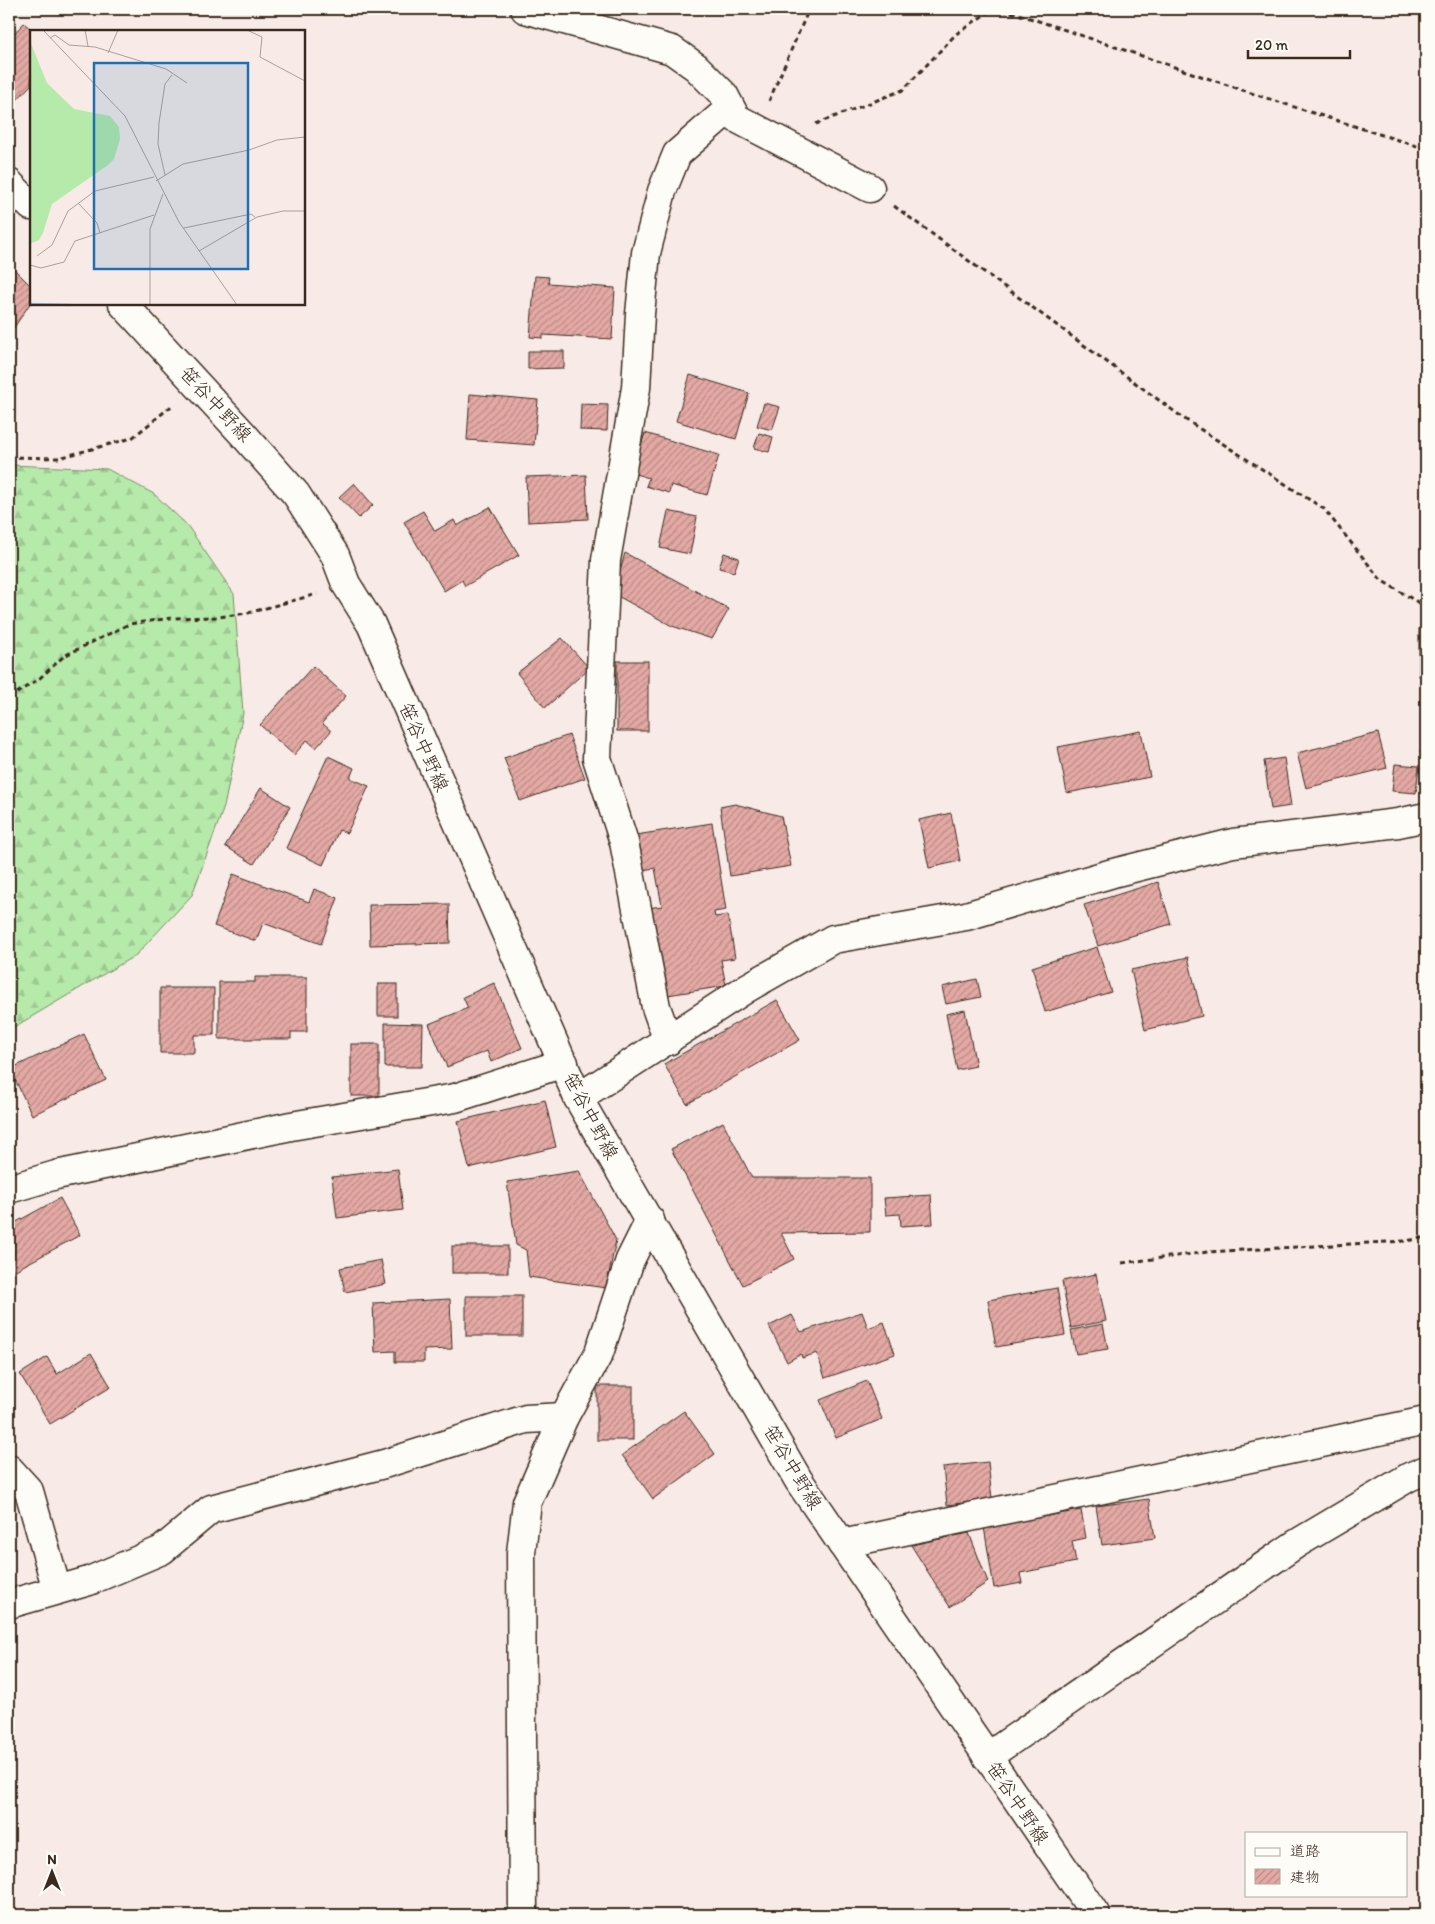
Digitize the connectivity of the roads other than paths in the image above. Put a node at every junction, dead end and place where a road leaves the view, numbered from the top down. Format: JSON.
{"nodes":[{"id":1,"x":525,"y":9,"type":"edge"},
{"id":2,"x":730,"y":108,"type":"junction"},
{"id":3,"x":9,"y":183,"type":"edge"},
{"id":4,"x":870,"y":188,"type":"road end"},
{"id":5,"x":30,"y":205,"type":"edge"},
{"id":6,"x":124,"y":305,"type":"edge"},
{"id":7,"x":1426,"y":817,"type":"edge"},
{"id":8,"x":668,"y":1042,"type":"junction"},
{"id":9,"x":564,"y":1063,"type":"junction"},
{"id":10,"x":578,"y":1098,"type":"junction"},
{"id":11,"x":9,"y":1189,"type":"edge"},
{"id":12,"x":650,"y":1220,"type":"junction"},
{"id":13,"x":564,"y":1417,"type":"junction"},
{"id":14,"x":1426,"y":1421,"type":"edge"},
{"id":15,"x":9,"y":1469,"type":"edge"},
{"id":16,"x":1426,"y":1470,"type":"edge"},
{"id":17,"x":842,"y":1544,"type":"junction"},
{"id":18,"x":57,"y":1590,"type":"junction"},
{"id":19,"x":9,"y":1604,"type":"edge"},
{"id":20,"x":987,"y":1757,"type":"junction"},
{"id":21,"x":524,"y":1915,"type":"edge"},
{"id":22,"x":1096,"y":1915,"type":"edge"}],
"edges":[{"from":1,"to":2,"type":"street"},
{"from":2,"to":4,"type":"street"},
{"from":2,"to":8,"type":"street"},
{"from":3,"to":5,"type":"street"},
{"from":6,"to":9,"type":"street","name":"笹谷中野線"},
{"from":7,"to":8,"type":"street"},
{"from":8,"to":10,"type":"street"},
{"from":9,"to":10,"type":"street","name":"笹谷中野線"},
{"from":9,"to":11,"type":"street"},
{"from":10,"to":12,"type":"street","name":"笹谷中野線"},
{"from":12,"to":13,"type":"street"},
{"from":12,"to":17,"type":"street","name":"笹谷中野線"},
{"from":13,"to":18,"type":"street"},
{"from":13,"to":21,"type":"street"},
{"from":14,"to":17,"type":"street"},
{"from":15,"to":18,"type":"street"},
{"from":16,"to":20,"type":"street"},
{"from":17,"to":20,"type":"street","name":"笹谷中野線"},
{"from":18,"to":19,"type":"street"},
{"from":20,"to":22,"type":"street","name":"笹谷中野線"}]}
